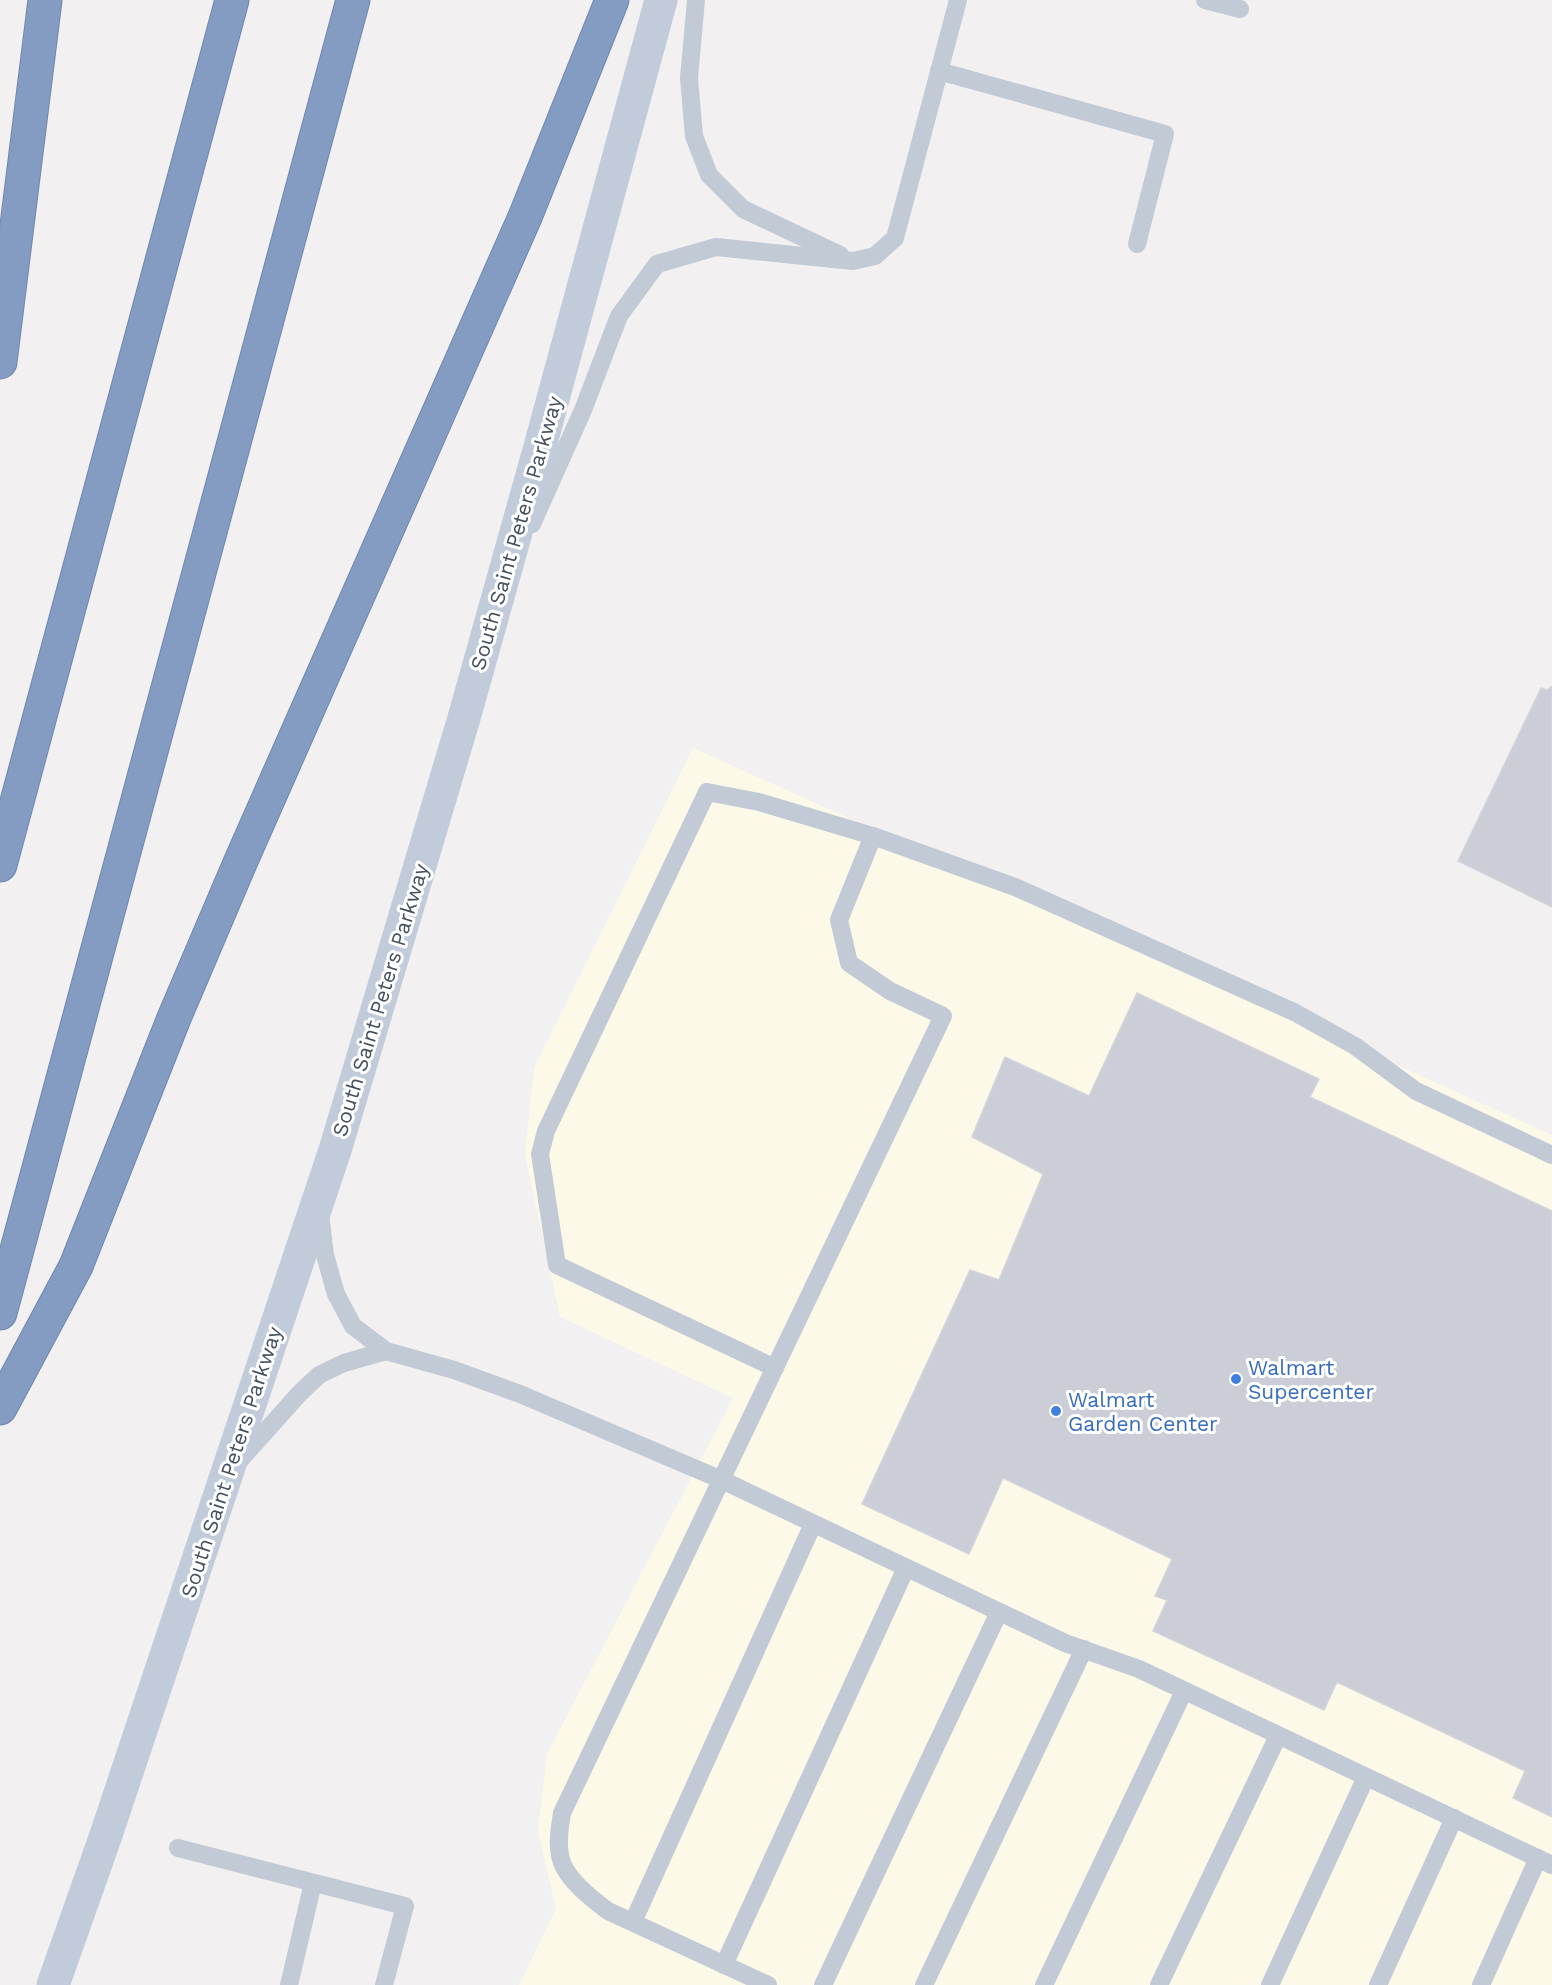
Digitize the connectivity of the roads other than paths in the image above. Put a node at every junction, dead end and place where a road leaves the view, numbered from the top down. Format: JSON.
{"nodes":[{"id":1,"x":45,"y":0,"type":"edge"},
{"id":2,"x":232,"y":0,"type":"edge"},
{"id":3,"x":352,"y":0,"type":"edge"},
{"id":4,"x":612,"y":0,"type":"edge"},
{"id":5,"x":661,"y":0,"type":"edge"},
{"id":6,"x":696,"y":0,"type":"edge"},
{"id":7,"x":958,"y":0,"type":"edge"},
{"id":8,"x":1206,"y":0,"type":"edge"},
{"id":9,"x":1240,"y":9,"type":"dead end"},
{"id":10,"x":939,"y":71,"type":"junction"},
{"id":11,"x":1137,"y":244,"type":"dead end"},
{"id":12,"x":853,"y":261,"type":"junction"},
{"id":13,"x":0,"y":362,"type":"edge"},
{"id":14,"x":496,"y":605,"type":"junction"},
{"id":15,"x":873,"y":836,"type":"junction"},
{"id":16,"x":0,"y":865,"type":"edge"},
{"id":17,"x":1552,"y":1155,"type":"edge"},
{"id":18,"x":318,"y":1200,"type":"junction"},
{"id":19,"x":0,"y":1313,"type":"edge"},
{"id":20,"x":386,"y":1351,"type":"junction"},
{"id":21,"x":775,"y":1368,"type":"junction"},
{"id":22,"x":0,"y":1408,"type":"edge"},
{"id":23,"x":226,"y":1476,"type":"junction"},
{"id":24,"x":722,"y":1480,"type":"junction"},
{"id":25,"x":813,"y":1524,"type":"junction"},
{"id":26,"x":906,"y":1568,"type":"junction"},
{"id":27,"x":999,"y":1612,"type":"junction"},
{"id":28,"x":1084,"y":1649,"type":"junction"},
{"id":29,"x":1184,"y":1691,"type":"junction"},
{"id":30,"x":1278,"y":1736,"type":"junction"},
{"id":31,"x":1366,"y":1777,"type":"junction"},
{"id":32,"x":1454,"y":1818,"type":"junction"},
{"id":33,"x":178,"y":1848,"type":"dead end"},
{"id":34,"x":1545,"y":1861,"type":"edge"},
{"id":35,"x":313,"y":1883,"type":"junction"},
{"id":36,"x":633,"y":1922,"type":"junction"},
{"id":37,"x":68,"y":1945,"type":"junction"},
{"id":38,"x":724,"y":1965,"type":"junction"},
{"id":39,"x":53,"y":1985,"type":"edge"},
{"id":40,"x":69,"y":1985,"type":"edge"},
{"id":41,"x":289,"y":1985,"type":"edge"},
{"id":42,"x":384,"y":1985,"type":"edge"},
{"id":43,"x":768,"y":1985,"type":"edge"},
{"id":44,"x":824,"y":1985,"type":"edge"},
{"id":45,"x":924,"y":1985,"type":"edge"},
{"id":46,"x":1044,"y":1985,"type":"edge"},
{"id":47,"x":1159,"y":1985,"type":"edge"},
{"id":48,"x":1270,"y":1985,"type":"edge"},
{"id":49,"x":1378,"y":1985,"type":"edge"},
{"id":50,"x":1481,"y":1985,"type":"edge"}],
"edges":[{"from":1,"to":13,"type":"highway"},
{"from":2,"to":16,"type":"highway"},
{"from":3,"to":19,"type":"highway"},
{"from":4,"to":22,"type":"highway"},
{"from":5,"to":14,"type":"main road","name":"South Saint Peters Parkway"},
{"from":6,"to":12,"type":"lane"},
{"from":7,"to":10,"type":"lane"},
{"from":8,"to":9,"type":"lane"},
{"from":10,"to":11,"type":"lane"},
{"from":10,"to":12,"type":"lane"},
{"from":12,"to":14,"type":"lane"},
{"from":14,"to":18,"type":"main road","name":"South Saint Peters Parkway"},
{"from":15,"to":17,"type":"lane"},
{"from":15,"to":21,"type":"lane"},
{"from":15,"to":21,"type":"lane"},
{"from":18,"to":20,"type":"lane"},
{"from":18,"to":23,"type":"main road","name":"South Saint Peters Parkway"},
{"from":20,"to":23,"type":"lane"},
{"from":20,"to":24,"type":"lane"},
{"from":21,"to":24,"type":"lane"},
{"from":23,"to":37,"type":"main road","name":"South Saint Peters Parkway"},
{"from":24,"to":25,"type":"lane"},
{"from":24,"to":36,"type":"lane"},
{"from":25,"to":26,"type":"lane"},
{"from":25,"to":36,"type":"lane"},
{"from":26,"to":27,"type":"lane"},
{"from":26,"to":38,"type":"lane"},
{"from":27,"to":28,"type":"lane"},
{"from":27,"to":44,"type":"lane"},
{"from":28,"to":29,"type":"lane"},
{"from":28,"to":45,"type":"lane"},
{"from":29,"to":30,"type":"lane"},
{"from":29,"to":46,"type":"lane"},
{"from":30,"to":31,"type":"lane"},
{"from":30,"to":47,"type":"lane"},
{"from":31,"to":32,"type":"lane"},
{"from":31,"to":48,"type":"lane"},
{"from":32,"to":34,"type":"lane"},
{"from":32,"to":49,"type":"lane"},
{"from":33,"to":35,"type":"lane"},
{"from":34,"to":50,"type":"lane"},
{"from":35,"to":41,"type":"lane"},
{"from":35,"to":42,"type":"lane"},
{"from":36,"to":38,"type":"lane"},
{"from":37,"to":39,"type":"main road","name":"South Saint Peters Parkway"},
{"from":37,"to":40,"type":"main road"},
{"from":38,"to":43,"type":"lane"}]}
